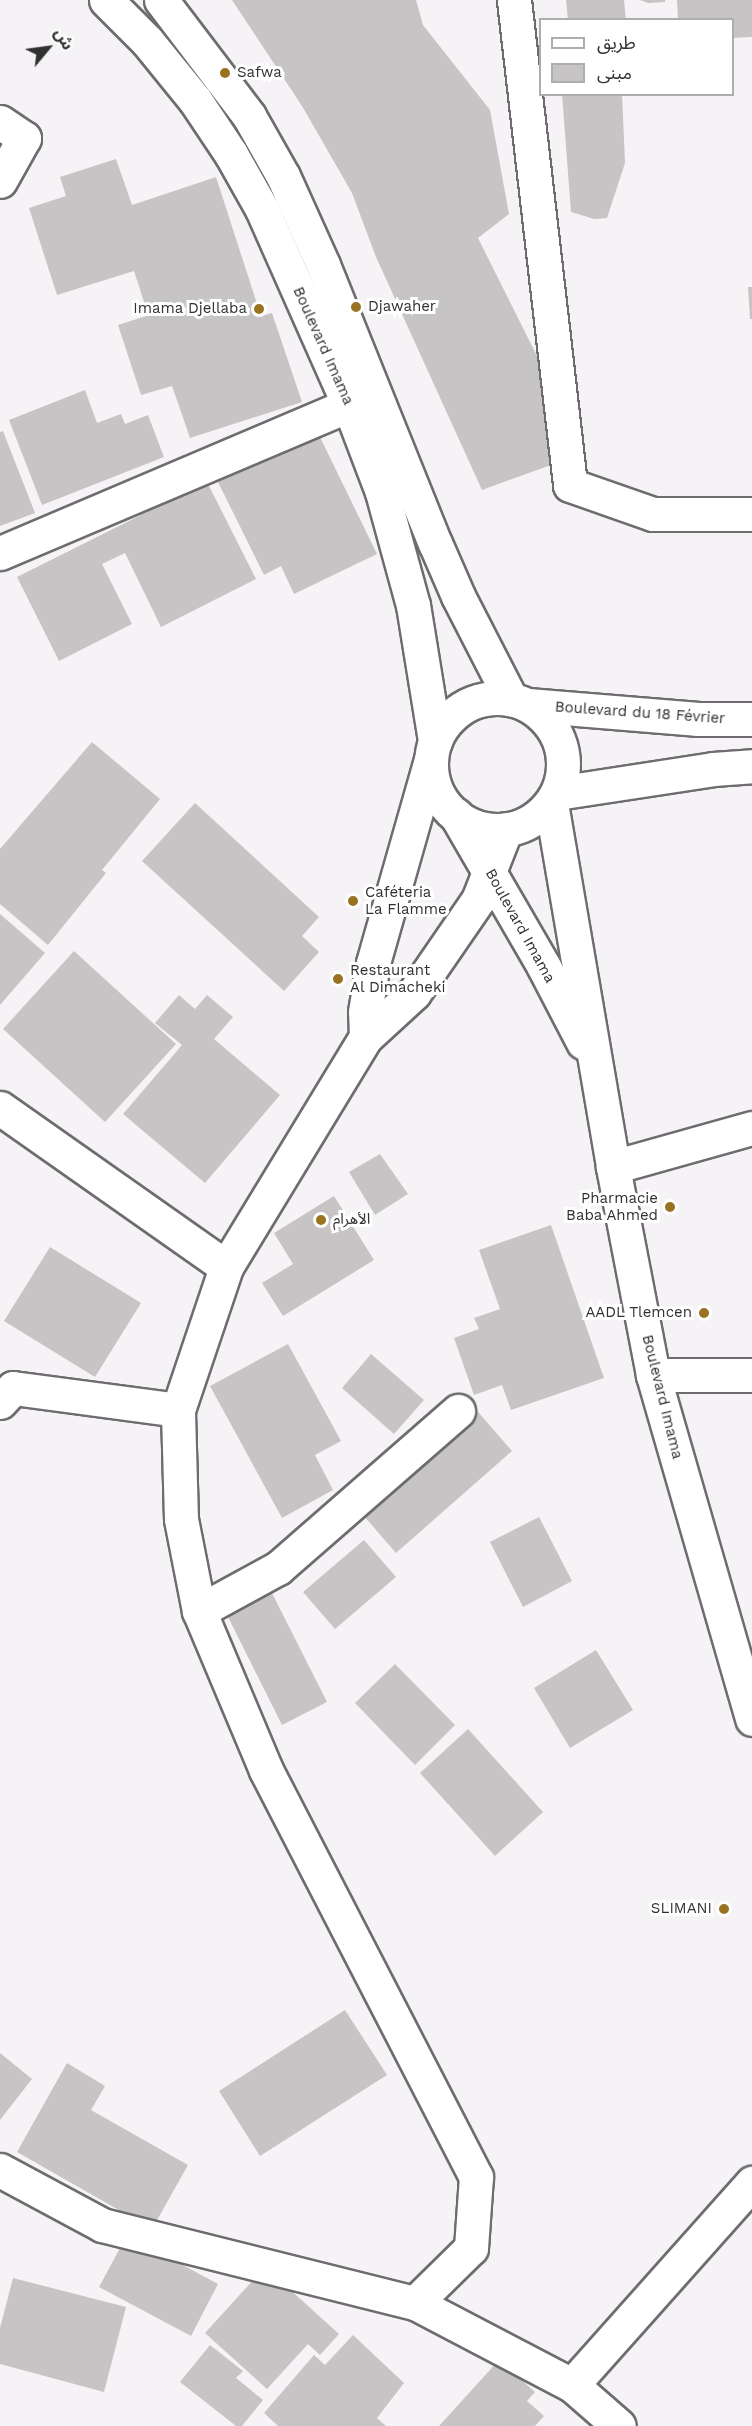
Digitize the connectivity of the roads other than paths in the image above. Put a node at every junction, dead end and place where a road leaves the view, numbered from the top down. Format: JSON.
{"nodes":[{"id":1,"x":161,"y":0,"type":"edge"},
{"id":2,"x":514,"y":0,"type":"edge"},
{"id":3,"x":109,"y":1,"type":"edge"},
{"id":4,"x":0,"y":122,"type":"edge"},
{"id":5,"x":0,"y":181,"type":"edge"},
{"id":6,"x":349,"y":405,"type":"junction"},
{"id":7,"x":752,"y":514,"type":"edge"},
{"id":8,"x":0,"y":553,"type":"edge"},
{"id":9,"x":520,"y":702,"type":"junction"},
{"id":10,"x":752,"y":719,"type":"edge"},
{"id":11,"x":433,"y":751,"type":"junction"},
{"id":12,"x":752,"y":766,"type":"edge"},
{"id":13,"x":554,"y":798,"type":"junction"},
{"id":14,"x":456,"y":815,"type":"junction"},
{"id":15,"x":506,"y":829,"type":"junction"},
{"id":16,"x":490,"y":871,"type":"junction"},
{"id":17,"x":366,"y":1037,"type":"junction"},
{"id":18,"x":598,"y":1070,"type":"junction"},
{"id":19,"x":0,"y":1108,"type":"edge"},
{"id":20,"x":752,"y":1128,"type":"edge"},
{"id":21,"x":613,"y":1167,"type":"junction"},
{"id":22,"x":226,"y":1267,"type":"junction"},
{"id":23,"x":653,"y":1375,"type":"junction"},
{"id":24,"x":752,"y":1376,"type":"edge"},
{"id":25,"x":4,"y":1390,"type":"edge"},
{"id":26,"x":178,"y":1410,"type":"junction"},
{"id":27,"x":458,"y":1411,"type":"dead end"},
{"id":28,"x":199,"y":1611,"type":"junction"},
{"id":29,"x":752,"y":1719,"type":"edge"},
{"id":30,"x":0,"y":2170,"type":"edge"},
{"id":31,"x":752,"y":2183,"type":"edge"},
{"id":32,"x":416,"y":2303,"type":"junction"},
{"id":33,"x":572,"y":2385,"type":"junction"},
{"id":34,"x":619,"y":2426,"type":"edge"}],
"edges":[{"from":1,"to":9,"type":"street","name":"Boulevard Imama"},
{"from":2,"to":7,"type":"street"},
{"from":3,"to":6,"type":"street","name":"Boulevard Imama"},
{"from":4,"to":5,"type":"street"},
{"from":6,"to":8,"type":"street"},
{"from":6,"to":11,"type":"street","name":"Boulevard Imama"},
{"from":9,"to":10,"type":"street","name":"Boulevard du 18 Février"},
{"from":9,"to":11,"type":"street"},
{"from":9,"to":13,"type":"street"},
{"from":11,"to":14,"type":"street"},
{"from":11,"to":17,"type":"street"},
{"from":12,"to":13,"type":"street"},
{"from":13,"to":15,"type":"street"},
{"from":13,"to":18,"type":"street","name":"Boulevard Imama"},
{"from":14,"to":15,"type":"street"},
{"from":14,"to":16,"type":"street","name":"Boulevard Imama"},
{"from":15,"to":16,"type":"street"},
{"from":16,"to":17,"type":"street"},
{"from":16,"to":18,"type":"street","name":"Boulevard Imama"},
{"from":17,"to":22,"type":"street"},
{"from":18,"to":21,"type":"street","name":"Boulevard Imama"},
{"from":19,"to":22,"type":"street"},
{"from":20,"to":21,"type":"street"},
{"from":21,"to":23,"type":"street","name":"Boulevard Imama"},
{"from":22,"to":26,"type":"street"},
{"from":23,"to":24,"type":"street"},
{"from":23,"to":29,"type":"street","name":"Boulevard Imama"},
{"from":25,"to":26,"type":"street"},
{"from":26,"to":28,"type":"street"},
{"from":27,"to":28,"type":"street"},
{"from":28,"to":32,"type":"street"},
{"from":30,"to":32,"type":"street"},
{"from":31,"to":33,"type":"street"},
{"from":32,"to":33,"type":"street"},
{"from":33,"to":34,"type":"street"}]}
